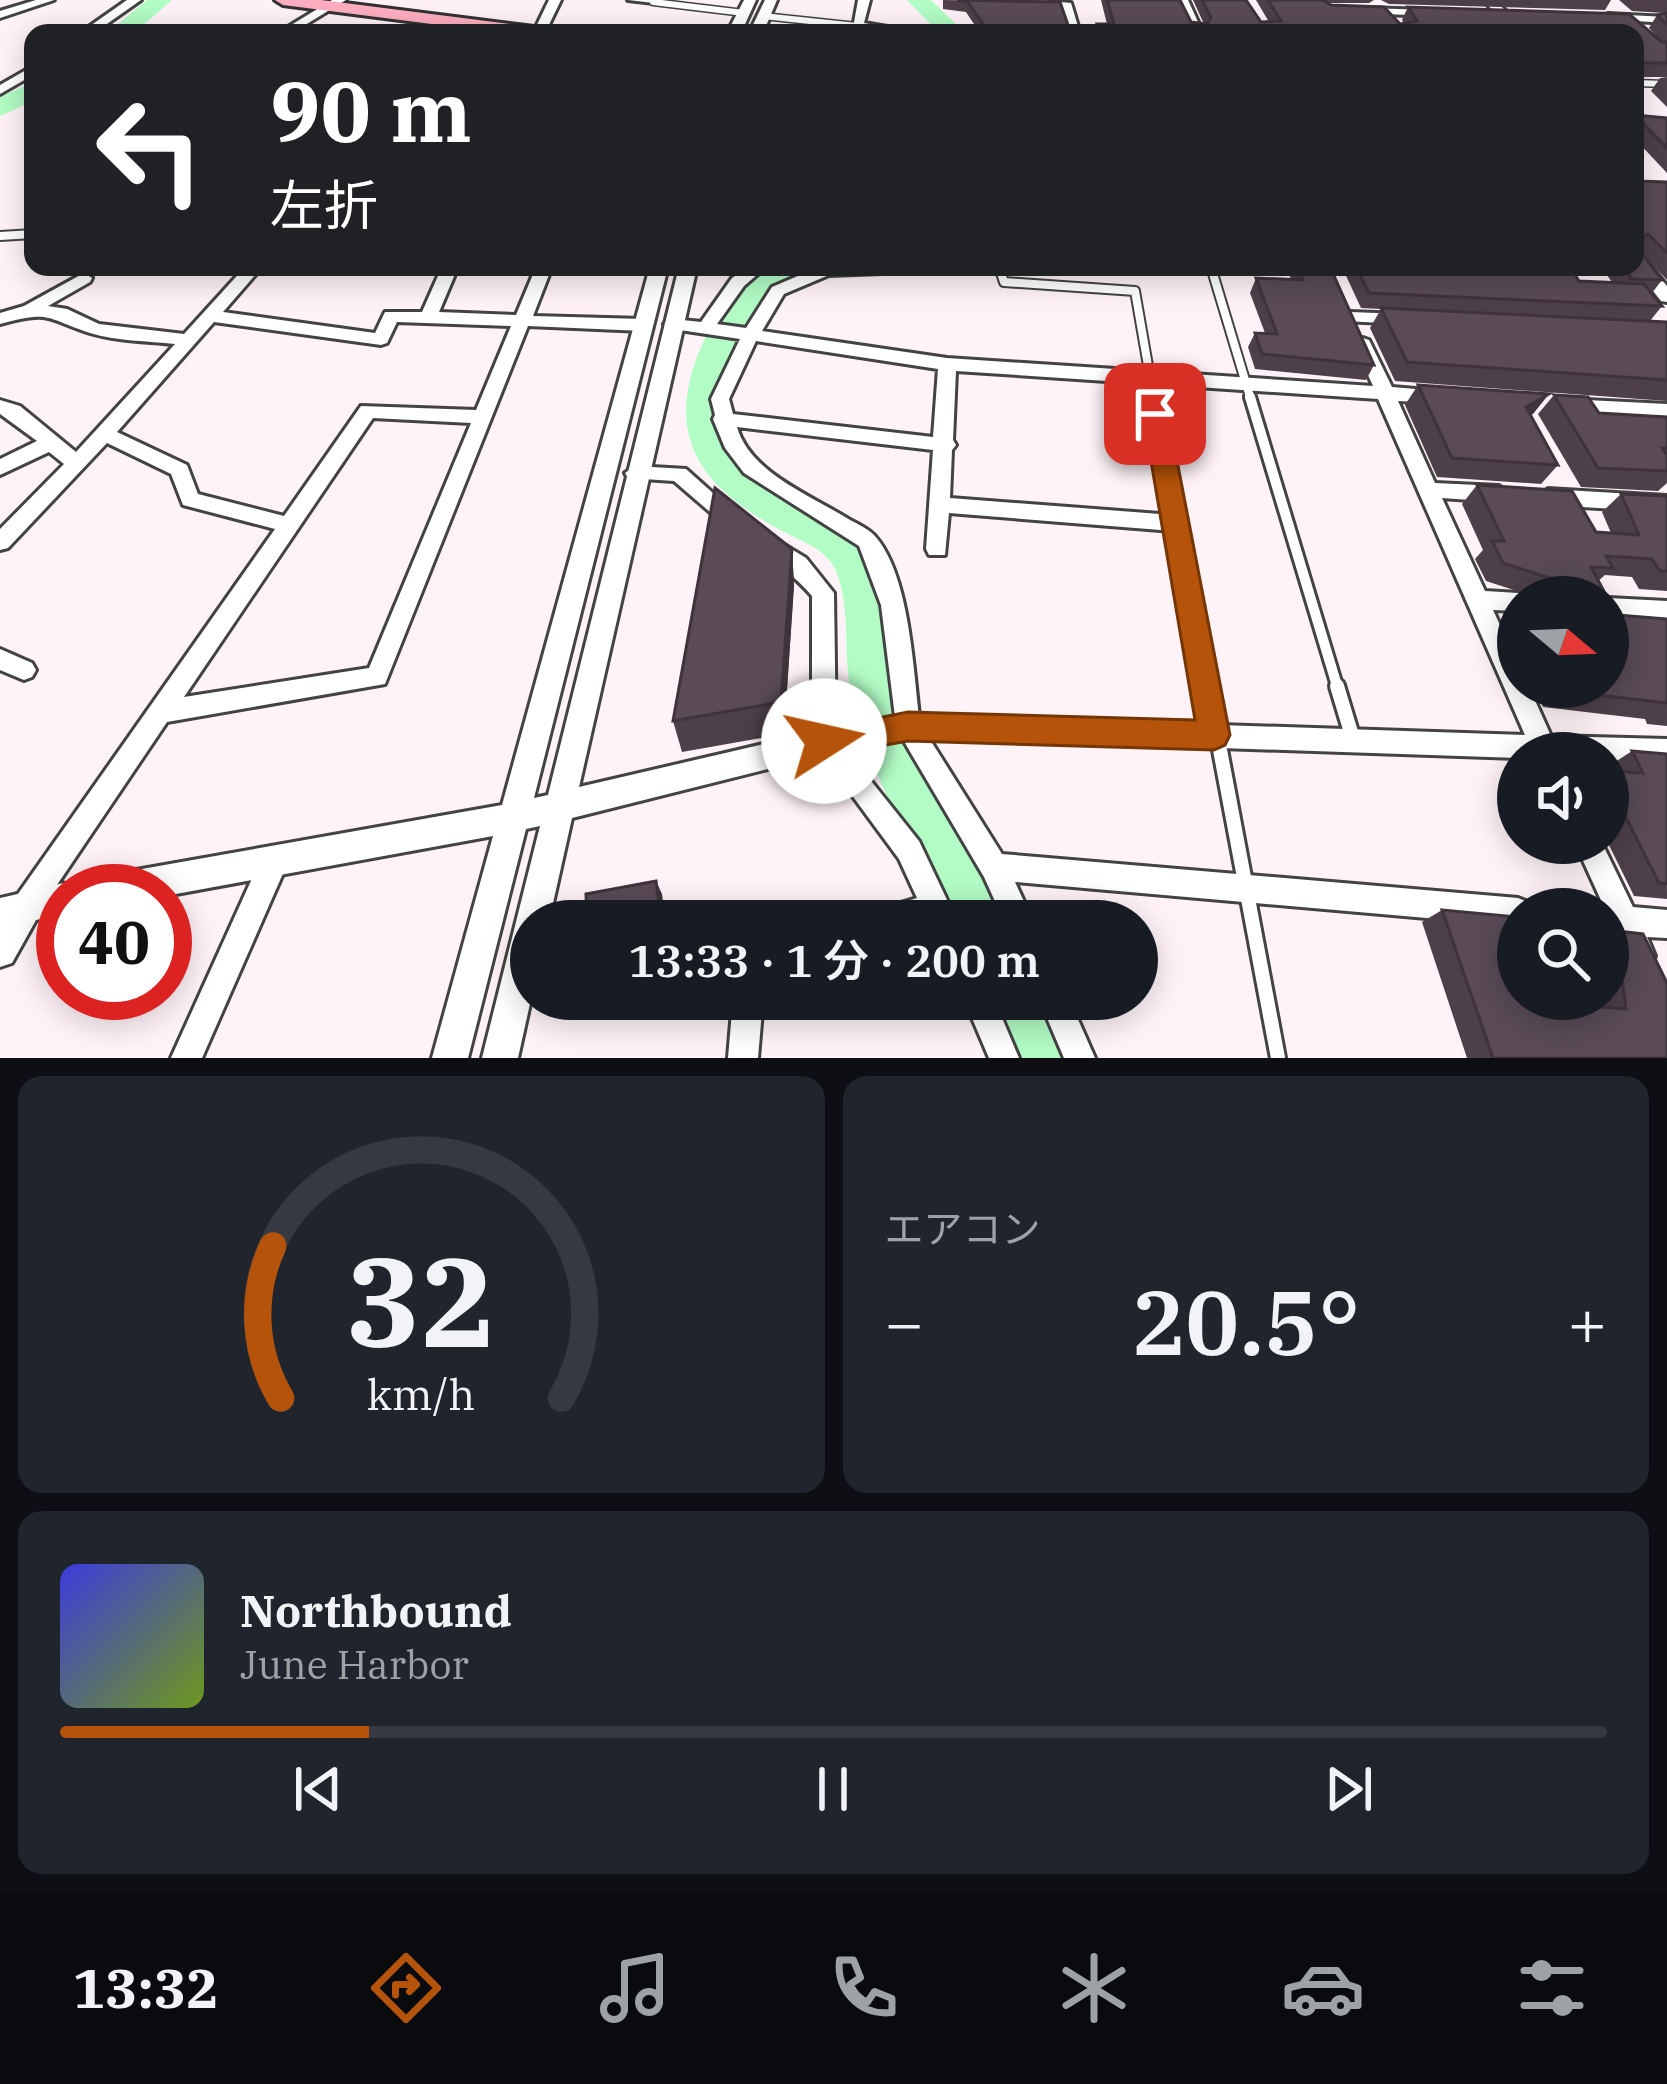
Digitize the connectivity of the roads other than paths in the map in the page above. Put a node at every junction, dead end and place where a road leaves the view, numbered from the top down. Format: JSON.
{"nodes":[{"id":1,"x":48,"y":0,"type":"edge"},
{"id":2,"x":135,"y":0,"type":"edge"},
{"id":3,"x":284,"y":0,"type":"edge"},
{"id":4,"x":634,"y":0,"type":"edge"},
{"id":5,"x":771,"y":0,"type":"edge"},
{"id":6,"x":1374,"y":0,"type":"edge"},
{"id":7,"x":1432,"y":0,"type":"edge"},
{"id":8,"x":1489,"y":0,"type":"edge"},
{"id":9,"x":1607,"y":0,"type":"edge"},
{"id":10,"x":1657,"y":0,"type":"edge"},
{"id":11,"x":653,"y":1,"type":"edge"},
{"id":12,"x":334,"y":3,"type":"edge"},
{"id":13,"x":1045,"y":3,"type":"edge"},
{"id":14,"x":1022,"y":4,"type":"edge"},
{"id":15,"x":747,"y":6,"type":"edge"},
{"id":16,"x":1667,"y":9,"type":"edge"},
{"id":17,"x":1345,"y":11,"type":"edge"},
{"id":18,"x":1384,"y":12,"type":"junction"},
{"id":19,"x":1483,"y":14,"type":"edge"},
{"id":20,"x":1503,"y":14,"type":"junction"},
{"id":21,"x":0,"y":15,"type":"edge"},
{"id":22,"x":1523,"y":15,"type":"edge"},
{"id":23,"x":764,"y":16,"type":"junction"},
{"id":24,"x":1585,"y":16,"type":"edge"},
{"id":25,"x":1626,"y":18,"type":"junction"},
{"id":26,"x":1667,"y":20,"type":"edge"},
{"id":27,"x":99,"y":24,"type":"edge"},
{"id":28,"x":299,"y":24,"type":"edge"},
{"id":29,"x":454,"y":24,"type":"edge"},
{"id":30,"x":760,"y":24,"type":"edge"},
{"id":31,"x":838,"y":24,"type":"edge"},
{"id":32,"x":1072,"y":24,"type":"edge"},
{"id":33,"x":1393,"y":24,"type":"edge"},
{"id":34,"x":1512,"y":24,"type":"edge"},
{"id":35,"x":1632,"y":24,"type":"edge"},
{"id":36,"x":1644,"y":270,"type":"edge"},
{"id":37,"x":246,"y":276,"type":"edge"},
{"id":38,"x":446,"y":276,"type":"edge"},
{"id":39,"x":540,"y":276,"type":"edge"},
{"id":40,"x":657,"y":276,"type":"edge"},
{"id":41,"x":686,"y":276,"type":"edge"},
{"id":42,"x":746,"y":276,"type":"edge"},
{"id":43,"x":808,"y":276,"type":"edge"},
{"id":44,"x":1002,"y":276,"type":"edge"},
{"id":45,"x":1214,"y":276,"type":"edge"},
{"id":46,"x":84,"y":278,"type":"dead end"},
{"id":47,"x":1667,"y":297,"type":"edge"},
{"id":48,"x":30,"y":310,"type":"junction"},
{"id":49,"x":430,"y":314,"type":"junction"},
{"id":50,"x":210,"y":316,"type":"junction"},
{"id":51,"x":0,"y":319,"type":"edge"},
{"id":52,"x":1418,"y":320,"type":"edge"},
{"id":53,"x":519,"y":321,"type":"junction"},
{"id":54,"x":673,"y":324,"type":"junction"},
{"id":55,"x":643,"y":325,"type":"junction"},
{"id":56,"x":706,"y":328,"type":"junction"},
{"id":57,"x":749,"y":337,"type":"junction"},
{"id":58,"x":190,"y":340,"type":"junction"},
{"id":59,"x":947,"y":364,"type":"junction"},
{"id":60,"x":1149,"y":377,"type":"junction"},
{"id":61,"x":1246,"y":386,"type":"junction"},
{"id":62,"x":1388,"y":394,"type":"junction"},
{"id":63,"x":1457,"y":399,"type":"edge"},
{"id":64,"x":1551,"y":404,"type":"edge"},
{"id":65,"x":0,"y":407,"type":"edge"},
{"id":66,"x":1667,"y":411,"type":"edge"},
{"id":67,"x":480,"y":417,"type":"junction"},
{"id":68,"x":722,"y":419,"type":"junction"},
{"id":69,"x":104,"y":434,"type":"junction"},
{"id":70,"x":52,"y":442,"type":"junction"},
{"id":71,"x":946,"y":445,"type":"junction"},
{"id":72,"x":77,"y":464,"type":"junction"},
{"id":73,"x":0,"y":468,"type":"edge"},
{"id":74,"x":635,"y":473,"type":"junction"},
{"id":75,"x":1430,"y":490,"type":"junction"},
{"id":76,"x":1667,"y":503,"type":"edge"},
{"id":77,"x":941,"y":505,"type":"junction"},
{"id":78,"x":1173,"y":523,"type":"junction"},
{"id":79,"x":289,"y":525,"type":"junction"},
{"id":80,"x":0,"y":542,"type":"edge"},
{"id":81,"x":937,"y":549,"type":"dead end"},
{"id":82,"x":1478,"y":600,"type":"junction"},
{"id":83,"x":1497,"y":601,"type":"edge"},
{"id":84,"x":1629,"y":608,"type":"edge"},
{"id":85,"x":1667,"y":610,"type":"edge"},
{"id":86,"x":0,"y":659,"type":"edge"},
{"id":87,"x":24,"y":670,"type":"dead end"},
{"id":88,"x":160,"y":712,"type":"junction"},
{"id":89,"x":908,"y":726,"type":"junction"},
{"id":90,"x":1537,"y":732,"type":"edge"},
{"id":91,"x":1214,"y":735,"type":"junction"},
{"id":92,"x":838,"y":739,"type":"junction"},
{"id":93,"x":1353,"y":739,"type":"junction"},
{"id":94,"x":1497,"y":746,"type":"edge"},
{"id":95,"x":1629,"y":750,"type":"edge"},
{"id":96,"x":1667,"y":751,"type":"edge"},
{"id":97,"x":556,"y":805,"type":"junction"},
{"id":98,"x":512,"y":818,"type":"junction"},
{"id":99,"x":274,"y":862,"type":"junction"},
{"id":100,"x":994,"y":867,"type":"junction"},
{"id":101,"x":192,"y":876,"type":"edge"},
{"id":102,"x":1249,"y":889,"type":"junction"},
{"id":103,"x":539,"y":900,"type":"edge"},
{"id":104,"x":933,"y":900,"type":"edge"},
{"id":105,"x":1009,"y":900,"type":"edge"},
{"id":106,"x":13,"y":909,"type":"edge"},
{"id":107,"x":1497,"y":910,"type":"edge"},
{"id":108,"x":1629,"y":921,"type":"edge"},
{"id":109,"x":1667,"y":924,"type":"edge"},
{"id":110,"x":1629,"y":941,"type":"edge"},
{"id":111,"x":0,"y":951,"type":"edge"},
{"id":112,"x":1650,"y":975,"type":"edge"},
{"id":113,"x":513,"y":1020,"type":"edge"},
{"id":114,"x":746,"y":1020,"type":"edge"},
{"id":115,"x":988,"y":1020,"type":"edge"},
{"id":116,"x":1063,"y":1020,"type":"edge"},
{"id":117,"x":186,"y":1058,"type":"edge"},
{"id":118,"x":450,"y":1058,"type":"edge"},
{"id":119,"x":500,"y":1058,"type":"edge"},
{"id":120,"x":743,"y":1058,"type":"edge"},
{"id":121,"x":1004,"y":1058,"type":"edge"},
{"id":122,"x":1080,"y":1058,"type":"edge"},
{"id":123,"x":1279,"y":1058,"type":"edge"}],
"edges":[{"from":1,"to":21,"type":"street"},
{"from":2,"to":27,"type":"street"},
{"from":3,"to":12,"type":"main road"},
{"from":4,"to":11,"type":"street"},
{"from":5,"to":23,"type":"street"},
{"from":6,"to":18,"type":"street"},
{"from":7,"to":18,"type":"street"},
{"from":8,"to":20,"type":"street"},
{"from":9,"to":25,"type":"street"},
{"from":10,"to":16,"type":"street"},
{"from":11,"to":15,"type":"lane"},
{"from":12,"to":28,"type":"street"},
{"from":12,"to":29,"type":"main road"},
{"from":13,"to":14,"type":"street"},
{"from":13,"to":32,"type":"street"},
{"from":17,"to":18,"type":"street"},
{"from":18,"to":33,"type":"street"},
{"from":19,"to":20,"type":"street"},
{"from":20,"to":22,"type":"street"},
{"from":20,"to":34,"type":"street"},
{"from":23,"to":30,"type":"street"},
{"from":23,"to":31,"type":"lane"},
{"from":24,"to":25,"type":"street"},
{"from":25,"to":26,"type":"street"},
{"from":25,"to":35,"type":"street"},
{"from":36,"to":47,"type":"street"},
{"from":37,"to":50,"type":"street"},
{"from":38,"to":49,"type":"street"},
{"from":39,"to":53,"type":"street"},
{"from":40,"to":55,"type":"street"},
{"from":41,"to":54,"type":"street"},
{"from":42,"to":56,"type":"street"},
{"from":43,"to":57,"type":"street"},
{"from":44,"to":60,"type":"lane"},
{"from":45,"to":61,"type":"lane"},
{"from":46,"to":48,"type":"street"},
{"from":48,"to":51,"type":"street"},
{"from":48,"to":58,"type":"street"},
{"from":49,"to":50,"type":"street"},
{"from":49,"to":53,"type":"street"},
{"from":50,"to":58,"type":"street"},
{"from":52,"to":62,"type":"street"},
{"from":53,"to":55,"type":"street"},
{"from":53,"to":67,"type":"street"},
{"from":54,"to":56,"type":"street"},
{"from":54,"to":74,"type":"street"},
{"from":55,"to":98,"type":"street"},
{"from":56,"to":57,"type":"street"},
{"from":57,"to":59,"type":"street"},
{"from":57,"to":68,"type":"street"},
{"from":58,"to":69,"type":"street"},
{"from":59,"to":60,"type":"street"},
{"from":59,"to":71,"type":"street"},
{"from":60,"to":61,"type":"street"},
{"from":60,"to":78,"type":"lane"},
{"from":61,"to":62,"type":"street"},
{"from":61,"to":93,"type":"lane"},
{"from":62,"to":63,"type":"street"},
{"from":62,"to":75,"type":"street"},
{"from":64,"to":66,"type":"street"},
{"from":65,"to":70,"type":"street"},
{"from":67,"to":79,"type":"street"},
{"from":67,"to":88,"type":"street"},
{"from":68,"to":71,"type":"street"},
{"from":68,"to":89,"type":"street"},
{"from":69,"to":72,"type":"street"},
{"from":69,"to":79,"type":"street"},
{"from":70,"to":72,"type":"street"},
{"from":70,"to":73,"type":"street"},
{"from":71,"to":77,"type":"street"},
{"from":72,"to":80,"type":"street"},
{"from":74,"to":92,"type":"street"},
{"from":74,"to":97,"type":"street"},
{"from":75,"to":76,"type":"street"},
{"from":75,"to":82,"type":"street"},
{"from":77,"to":78,"type":"street"},
{"from":77,"to":81,"type":"street"},
{"from":78,"to":91,"type":"lane"},
{"from":79,"to":88,"type":"street"},
{"from":82,"to":83,"type":"street"},
{"from":82,"to":90,"type":"street"},
{"from":84,"to":85,"type":"street"},
{"from":86,"to":87,"type":"street"},
{"from":88,"to":106,"type":"street"},
{"from":89,"to":91,"type":"street"},
{"from":89,"to":92,"type":"street"},
{"from":89,"to":100,"type":"street"},
{"from":91,"to":93,"type":"street"},
{"from":91,"to":102,"type":"lane"},
{"from":92,"to":97,"type":"street"},
{"from":92,"to":104,"type":"street"},
{"from":93,"to":94,"type":"street"},
{"from":95,"to":96,"type":"street"},
{"from":97,"to":98,"type":"street"},
{"from":97,"to":103,"type":"street"},
{"from":98,"to":99,"type":"street"},
{"from":98,"to":118,"type":"street"},
{"from":99,"to":101,"type":"street"},
{"from":99,"to":117,"type":"street"},
{"from":100,"to":102,"type":"street"},
{"from":100,"to":105,"type":"street"},
{"from":102,"to":107,"type":"street"},
{"from":102,"to":123,"type":"lane"},
{"from":106,"to":111,"type":"street"},
{"from":108,"to":109,"type":"street"},
{"from":110,"to":112,"type":"street"},
{"from":113,"to":119,"type":"street"},
{"from":114,"to":120,"type":"street"},
{"from":115,"to":121,"type":"street"},
{"from":116,"to":122,"type":"street"}]}
